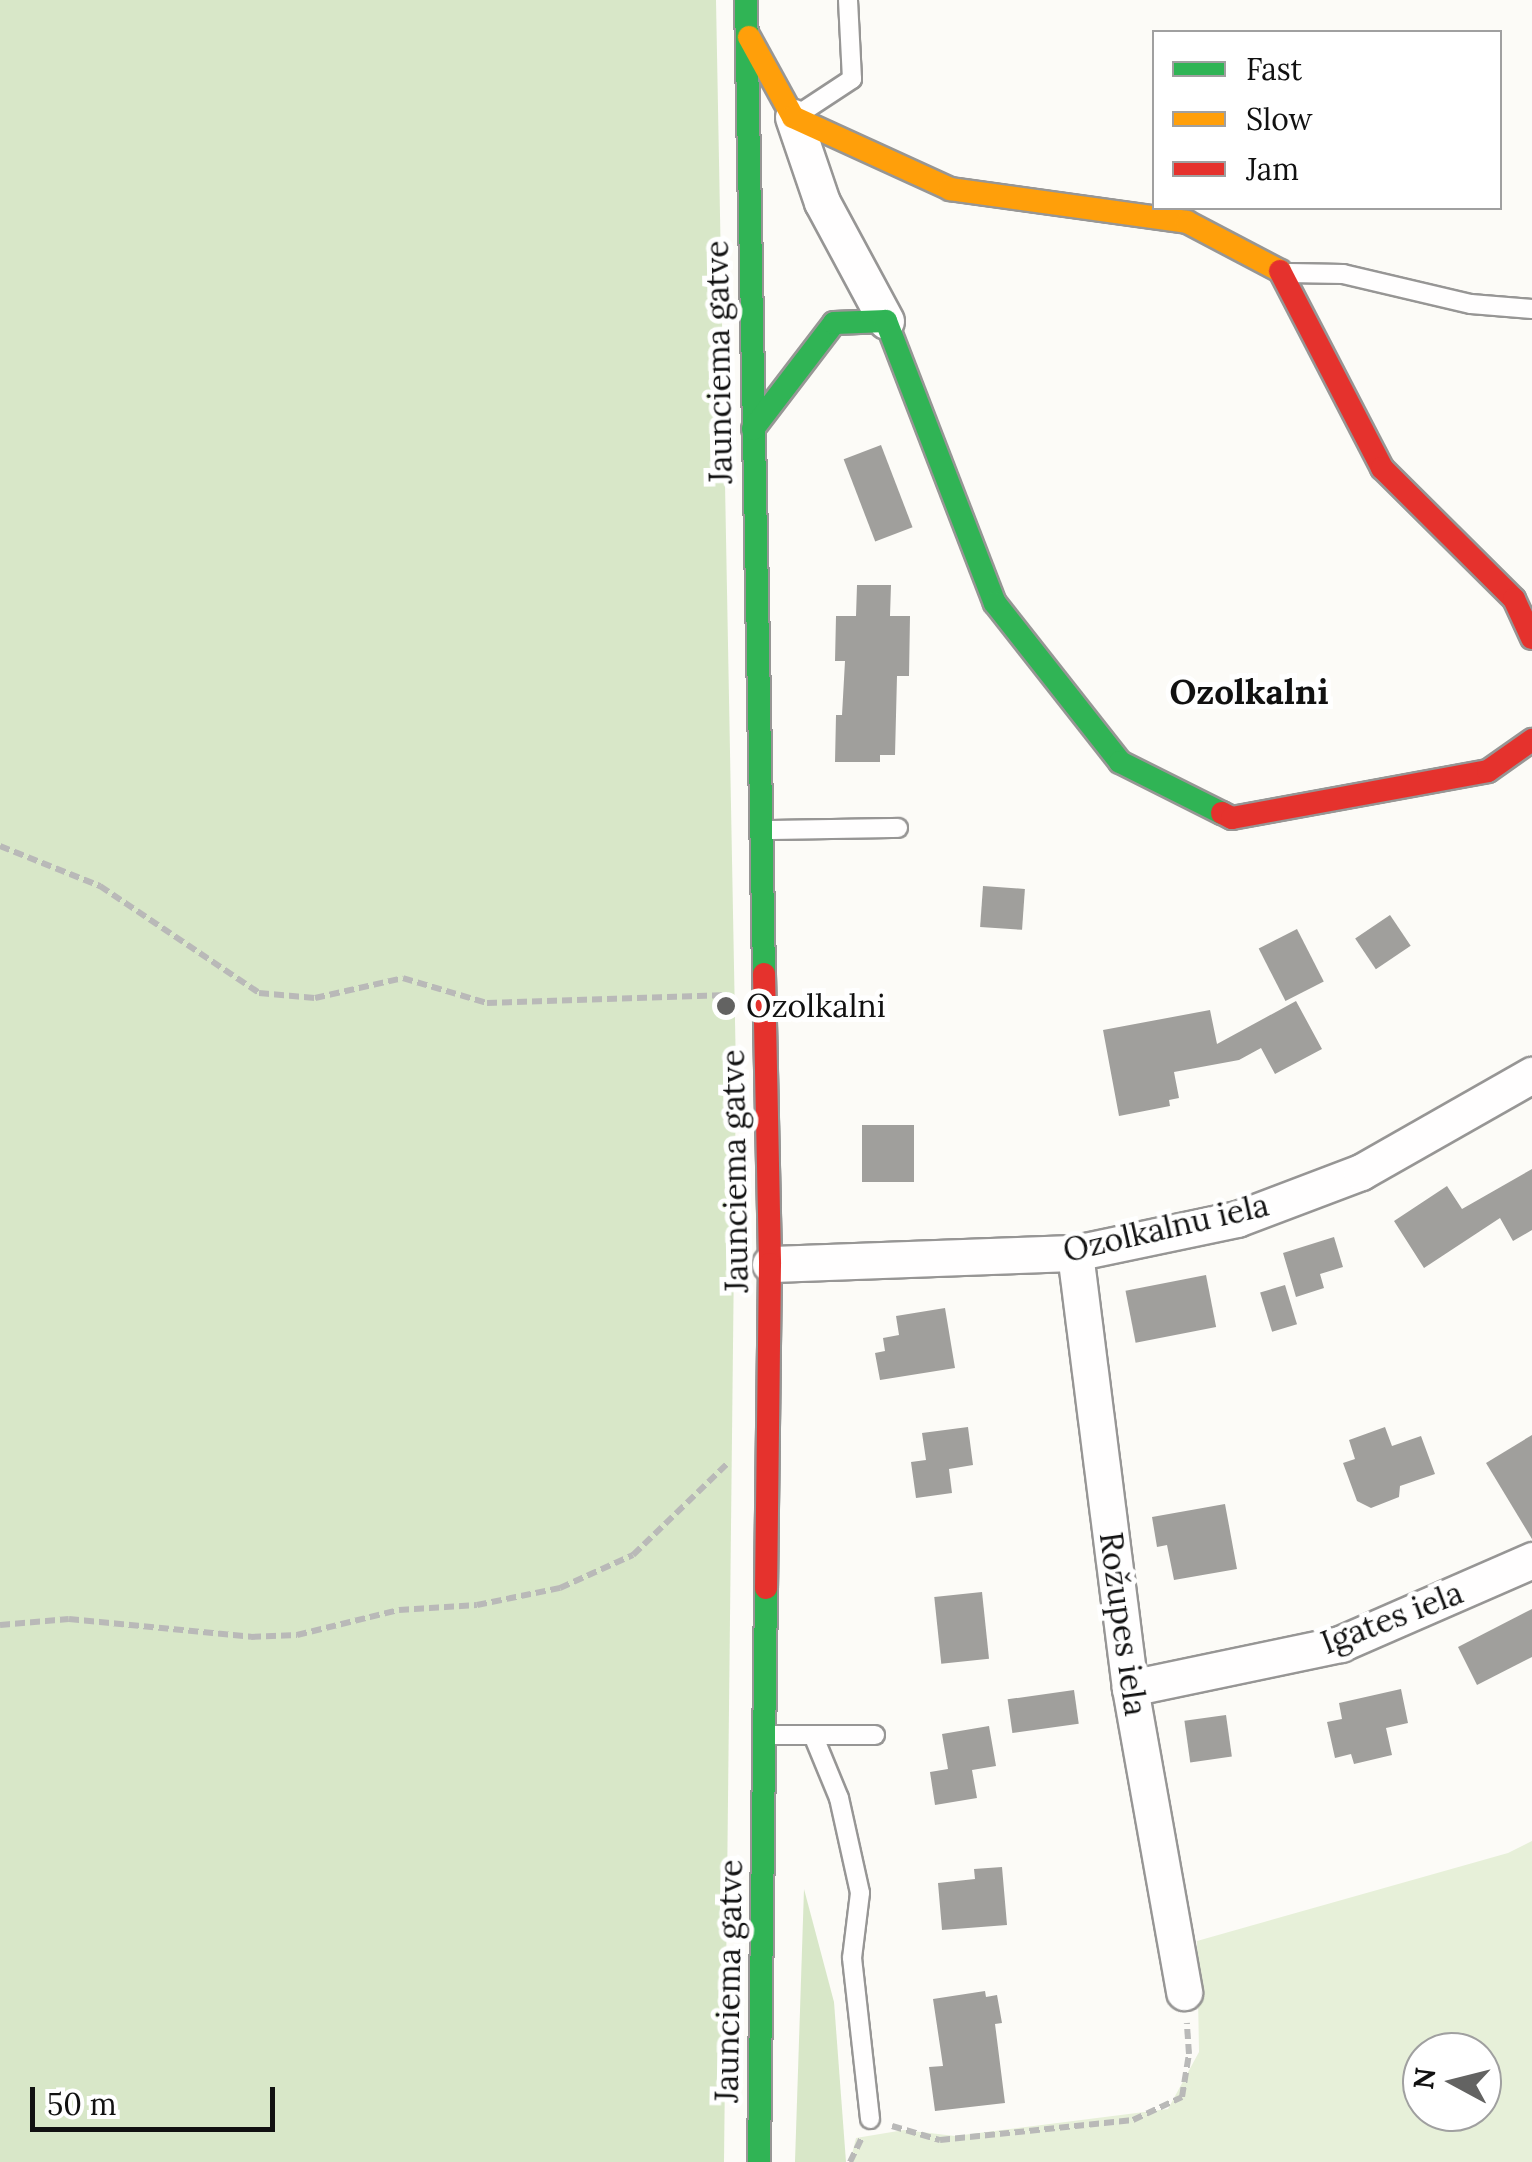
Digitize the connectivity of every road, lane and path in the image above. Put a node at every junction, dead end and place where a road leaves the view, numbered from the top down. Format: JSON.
{"nodes":[{"id":1,"x":746,"y":0,"type":"edge"},
{"id":2,"x":848,"y":0,"type":"edge"},
{"id":3,"x":746,"y":30,"type":"junction"},
{"id":4,"x":793,"y":118,"type":"junction"},
{"id":5,"x":1283,"y":273,"type":"junction"},
{"id":6,"x":1532,"y":309,"type":"edge"},
{"id":7,"x":886,"y":321,"type":"junction"},
{"id":8,"x":753,"y":430,"type":"junction"},
{"id":9,"x":1532,"y":583,"type":"edge"},
{"id":10,"x":1525,"y":617,"type":"edge"},
{"id":11,"x":1532,"y":740,"type":"edge"},
{"id":12,"x":898,"y":828,"type":"dead end"},
{"id":13,"x":760,"y":830,"type":"junction"},
{"id":14,"x":0,"y":846,"type":"edge"},
{"id":15,"x":764,"y":994,"type":"junction"},
{"id":16,"x":1532,"y":1074,"type":"edge"},
{"id":17,"x":1075,"y":1253,"type":"junction"},
{"id":18,"x":770,"y":1264,"type":"junction"},
{"id":19,"x":736,"y":1450,"type":"dead end"},
{"id":20,"x":1532,"y":1560,"type":"edge"},
{"id":21,"x":0,"y":1625,"type":"edge"},
{"id":22,"x":1130,"y":1688,"type":"junction"},
{"id":23,"x":763,"y":1735,"type":"junction"},
{"id":24,"x":813,"y":1735,"type":"junction"},
{"id":25,"x":876,"y":1735,"type":"dead end"},
{"id":26,"x":1184,"y":1992,"type":"joint"},
{"id":27,"x":870,"y":2119,"type":"joint"},
{"id":28,"x":760,"y":2162,"type":"edge"}],
"edges":[{"from":1,"to":3,"type":"main road","name":"Jaunciema gatve"},
{"from":2,"to":4,"type":"lane"},
{"from":3,"to":4,"type":"main road"},
{"from":3,"to":8,"type":"main road","name":"Jaunciema gatve"},
{"from":4,"to":5,"type":"main road"},
{"from":4,"to":7,"type":"street"},
{"from":5,"to":6,"type":"lane"},
{"from":5,"to":10,"type":"main road"},
{"from":7,"to":8,"type":"main road"},
{"from":7,"to":11,"type":"main road"},
{"from":8,"to":13,"type":"main road","name":"Jaunciema gatve"},
{"from":9,"to":10,"type":"lane"},
{"from":12,"to":13,"type":"lane"},
{"from":13,"to":15,"type":"main road","name":"Jaunciema gatve"},
{"from":14,"to":15,"type":"path"},
{"from":15,"to":18,"type":"main road","name":"Jaunciema gatve"},
{"from":16,"to":17,"type":"street","name":"Ozolkalnu iela"},
{"from":17,"to":18,"type":"street","name":"Ozolkalnu iela"},
{"from":17,"to":22,"type":"street","name":"Rožupes iela"},
{"from":18,"to":23,"type":"main road","name":"Jaunciema gatve"},
{"from":19,"to":21,"type":"path"},
{"from":20,"to":22,"type":"street","name":"Igates iela"},
{"from":22,"to":26,"type":"street","name":"Rožupes iela"},
{"from":23,"to":24,"type":"lane"},
{"from":23,"to":28,"type":"main road","name":"Jaunciema gatve"},
{"from":24,"to":25,"type":"lane"},
{"from":24,"to":27,"type":"lane"},
{"from":26,"to":27,"type":"path"}]}
